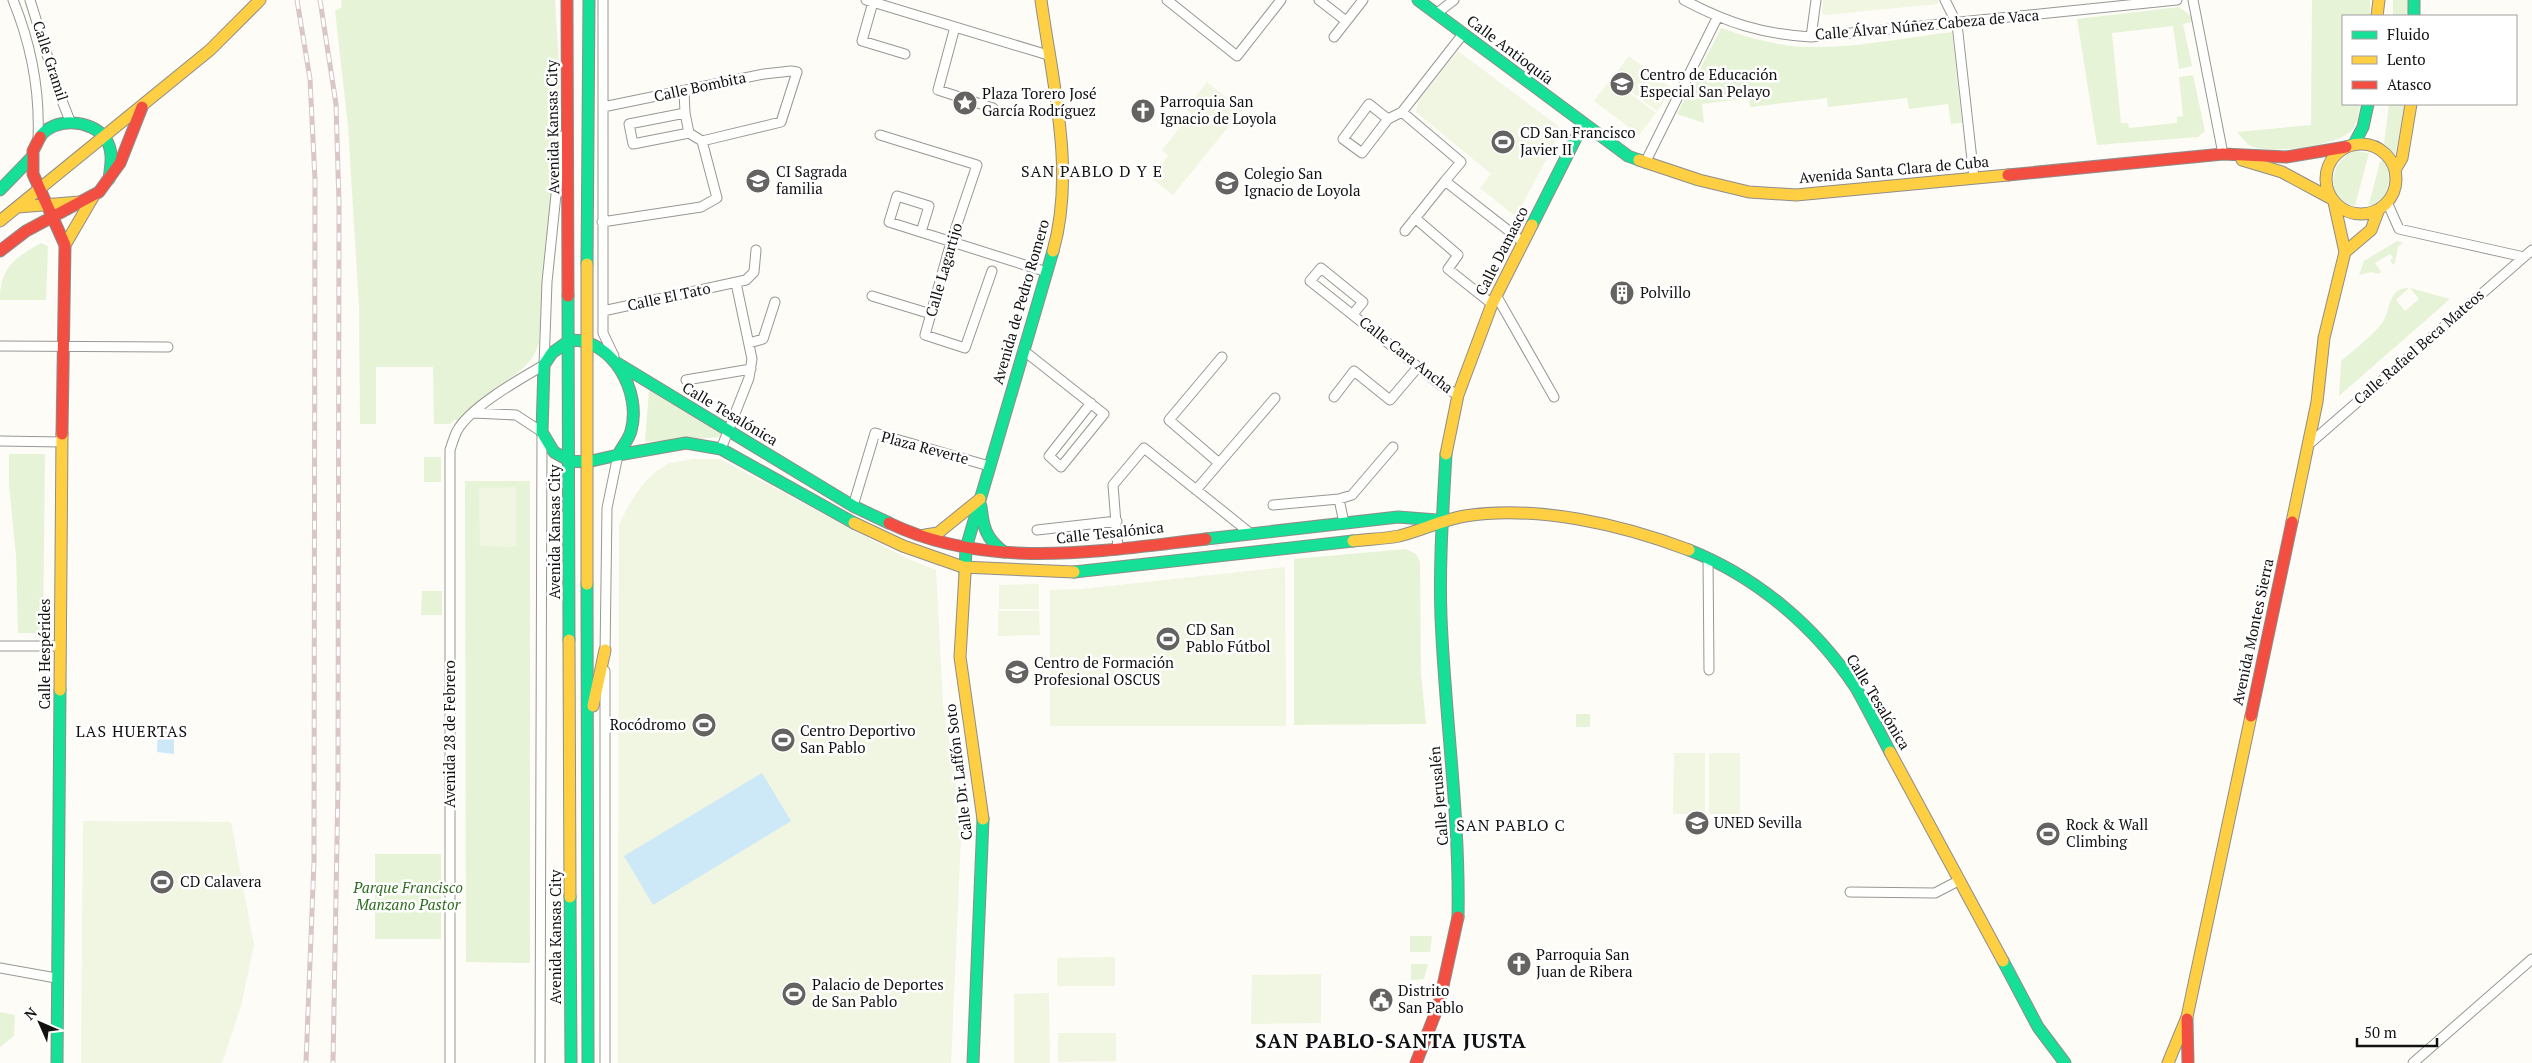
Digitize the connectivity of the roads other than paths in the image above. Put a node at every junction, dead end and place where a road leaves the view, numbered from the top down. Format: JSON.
{"nodes":[{"id":1,"x":13,"y":0,"type":"edge"},
{"id":2,"x":30,"y":0,"type":"edge"},
{"id":3,"x":260,"y":0,"type":"edge"},
{"id":4,"x":567,"y":0,"type":"edge"},
{"id":5,"x":589,"y":0,"type":"edge"},
{"id":6,"x":603,"y":0,"type":"edge"},
{"id":7,"x":1041,"y":0,"type":"edge"},
{"id":8,"x":1167,"y":0,"type":"edge"},
{"id":9,"x":1281,"y":0,"type":"edge"},
{"id":10,"x":1319,"y":0,"type":"edge"},
{"id":11,"x":1363,"y":0,"type":"edge"},
{"id":12,"x":1418,"y":0,"type":"edge"},
{"id":13,"x":1454,"y":0,"type":"edge"},
{"id":14,"x":1684,"y":0,"type":"edge"},
{"id":15,"x":1816,"y":0,"type":"edge"},
{"id":16,"x":1945,"y":0,"type":"edge"},
{"id":17,"x":2075,"y":0,"type":"edge"},
{"id":18,"x":2177,"y":0,"type":"edge"},
{"id":19,"x":2193,"y":0,"type":"edge"},
{"id":20,"x":2380,"y":0,"type":"edge"},
{"id":21,"x":2414,"y":0,"type":"edge"},
{"id":22,"x":869,"y":1,"type":"edge"},
{"id":23,"x":2117,"y":3,"type":"edge"},
{"id":24,"x":2079,"y":10,"type":"junction"},
{"id":25,"x":1436,"y":14,"type":"junction"},
{"id":26,"x":2377,"y":15,"type":"edge"},
{"id":27,"x":2414,"y":15,"type":"edge"},
{"id":28,"x":1717,"y":18,"type":"junction"},
{"id":29,"x":1346,"y":21,"type":"junction"},
{"id":30,"x":1957,"y":24,"type":"junction"},
{"id":31,"x":955,"y":27,"type":"junction"},
{"id":32,"x":1463,"y":34,"type":"junction"},
{"id":33,"x":1334,"y":37,"type":"dead end"},
{"id":34,"x":1811,"y":37,"type":"junction"},
{"id":35,"x":905,"y":54,"type":"dead end"},
{"id":36,"x":1048,"y":55,"type":"junction"},
{"id":37,"x":567,"y":88,"type":"junction"},
{"id":38,"x":684,"y":91,"type":"junction"},
{"id":39,"x":2368,"y":105,"type":"edge"},
{"id":40,"x":2411,"y":105,"type":"edge"},
{"id":41,"x":603,"y":107,"type":"junction"},
{"id":42,"x":993,"y":108,"type":"dead end"},
{"id":43,"x":139,"y":109,"type":"junction"},
{"id":44,"x":1402,"y":112,"type":"junction"},
{"id":45,"x":685,"y":113,"type":"junction"},
{"id":46,"x":1388,"y":119,"type":"junction"},
{"id":47,"x":70,"y":121,"type":"junction"},
{"id":48,"x":1583,"y":124,"type":"junction"},
{"id":49,"x":90,"y":126,"type":"junction"},
{"id":50,"x":689,"y":133,"type":"junction"},
{"id":51,"x":880,"y":135,"type":"dead end"},
{"id":52,"x":105,"y":137,"type":"junction"},
{"id":53,"x":38,"y":140,"type":"junction"},
{"id":54,"x":702,"y":141,"type":"junction"},
{"id":55,"x":2350,"y":146,"type":"junction"},
{"id":56,"x":2223,"y":154,"type":"junction"},
{"id":57,"x":32,"y":158,"type":"junction"},
{"id":58,"x":1646,"y":163,"type":"junction"},
{"id":59,"x":2395,"y":170,"type":"junction"},
{"id":60,"x":1974,"y":178,"type":"junction"},
{"id":61,"x":109,"y":179,"type":"junction"},
{"id":62,"x":1445,"y":181,"type":"junction"},
{"id":63,"x":1,"y":188,"type":"edge"},
{"id":64,"x":41,"y":188,"type":"junction"},
{"id":65,"x":94,"y":196,"type":"junction"},
{"id":66,"x":2333,"y":200,"type":"junction"},
{"id":67,"x":65,"y":202,"type":"junction"},
{"id":68,"x":48,"y":204,"type":"junction"},
{"id":69,"x":2383,"y":206,"type":"junction"},
{"id":70,"x":18,"y":207,"type":"junction"},
{"id":71,"x":53,"y":217,"type":"junction"},
{"id":72,"x":1415,"y":218,"type":"junction"},
{"id":73,"x":0,"y":222,"type":"edge"},
{"id":74,"x":602,"y":222,"type":"junction"},
{"id":75,"x":30,"y":229,"type":"junction"},
{"id":76,"x":1405,"y":231,"type":"dead end"},
{"id":77,"x":921,"y":232,"type":"junction"},
{"id":78,"x":951,"y":242,"type":"junction"},
{"id":79,"x":1523,"y":242,"type":"junction"},
{"id":80,"x":65,"y":245,"type":"junction"},
{"id":81,"x":756,"y":250,"type":"dead end"},
{"id":82,"x":2532,"y":250,"type":"edge"},
{"id":83,"x":0,"y":251,"type":"edge"},
{"id":84,"x":2345,"y":252,"type":"junction"},
{"id":85,"x":2524,"y":257,"type":"junction"},
{"id":86,"x":992,"y":271,"type":"dead end"},
{"id":87,"x":1047,"y":272,"type":"junction"},
{"id":88,"x":736,"y":283,"type":"junction"},
{"id":89,"x":872,"y":296,"type":"dead end"},
{"id":90,"x":1494,"y":300,"type":"junction"},
{"id":91,"x":775,"y":302,"type":"dead end"},
{"id":92,"x":603,"y":311,"type":"junction"},
{"id":93,"x":931,"y":314,"type":"junction"},
{"id":94,"x":1353,"y":314,"type":"junction"},
{"id":95,"x":570,"y":340,"type":"junction"},
{"id":96,"x":587,"y":341,"type":"junction"},
{"id":97,"x":749,"y":343,"type":"junction"},
{"id":98,"x":0,"y":346,"type":"edge"},
{"id":99,"x":64,"y":347,"type":"junction"},
{"id":100,"x":168,"y":347,"type":"dead end"},
{"id":101,"x":1023,"y":350,"type":"junction"},
{"id":102,"x":1222,"y":357,"type":"dead end"},
{"id":103,"x":617,"y":363,"type":"junction"},
{"id":104,"x":544,"y":365,"type":"junction"},
{"id":105,"x":1418,"y":367,"type":"junction"},
{"id":106,"x":751,"y":369,"type":"junction"},
{"id":107,"x":686,"y":380,"type":"dead end"},
{"id":108,"x":1458,"y":396,"type":"junction"},
{"id":109,"x":1334,"y":397,"type":"dead end"},
{"id":110,"x":1554,"y":397,"type":"dead end"},
{"id":111,"x":1275,"y":398,"type":"dead end"},
{"id":112,"x":1091,"y":403,"type":"junction"},
{"id":113,"x":474,"y":413,"type":"junction"},
{"id":114,"x":729,"y":431,"type":"junction"},
{"id":115,"x":542,"y":432,"type":"junction"},
{"id":116,"x":0,"y":441,"type":"edge"},
{"id":117,"x":62,"y":442,"type":"junction"},
{"id":118,"x":2308,"y":445,"type":"junction"},
{"id":119,"x":1393,"y":447,"type":"dead end"},
{"id":120,"x":721,"y":449,"type":"junction"},
{"id":121,"x":618,"y":455,"type":"junction"},
{"id":122,"x":570,"y":461,"type":"junction"},
{"id":123,"x":587,"y":462,"type":"junction"},
{"id":124,"x":1219,"y":463,"type":"junction"},
{"id":125,"x":989,"y":466,"type":"junction"},
{"id":126,"x":1196,"y":490,"type":"junction"},
{"id":127,"x":980,"y":499,"type":"junction"},
{"id":128,"x":1339,"y":499,"type":"junction"},
{"id":129,"x":1273,"y":504,"type":"dead end"},
{"id":130,"x":853,"y":506,"type":"junction"},
{"id":131,"x":846,"y":519,"type":"junction"},
{"id":132,"x":1117,"y":521,"type":"junction"},
{"id":133,"x":1442,"y":521,"type":"junction"},
{"id":134,"x":1344,"y":523,"type":"junction"},
{"id":135,"x":1038,"y":530,"type":"dead end"},
{"id":136,"x":1250,"y":533,"type":"junction"},
{"id":137,"x":921,"y":535,"type":"junction"},
{"id":138,"x":966,"y":548,"type":"junction"},
{"id":139,"x":1118,"y":549,"type":"junction"},
{"id":140,"x":1007,"y":553,"type":"junction"},
{"id":141,"x":1708,"y":558,"type":"junction"},
{"id":142,"x":964,"y":567,"type":"junction"},
{"id":143,"x":0,"y":646,"type":"edge"},
{"id":144,"x":60,"y":646,"type":"junction"},
{"id":145,"x":605,"y":650,"type":"junction"},
{"id":146,"x":1708,"y":670,"type":"dead end"},
{"id":147,"x":588,"y":731,"type":"junction"},
{"id":148,"x":1960,"y":880,"type":"junction"},
{"id":149,"x":1850,"y":892,"type":"dead end"},
{"id":150,"x":2532,"y":959,"type":"edge"},
{"id":151,"x":0,"y":968,"type":"edge"},
{"id":152,"x":56,"y":978,"type":"junction"},
{"id":153,"x":2186,"y":1017,"type":"junction"},
{"id":154,"x":57,"y":1063,"type":"edge"},
{"id":155,"x":450,"y":1063,"type":"edge"},
{"id":156,"x":540,"y":1063,"type":"edge"},
{"id":157,"x":571,"y":1063,"type":"edge"},
{"id":158,"x":588,"y":1063,"type":"edge"},
{"id":159,"x":605,"y":1063,"type":"edge"},
{"id":160,"x":973,"y":1063,"type":"edge"},
{"id":161,"x":1416,"y":1063,"type":"edge"},
{"id":162,"x":2065,"y":1063,"type":"edge"},
{"id":163,"x":2168,"y":1063,"type":"edge"},
{"id":164,"x":2188,"y":1063,"type":"edge"},
{"id":165,"x":2413,"y":1063,"type":"edge"}],
"edges":[{"from":1,"to":53,"type":"street","name":"Calle Gramil"},
{"from":2,"to":47,"type":"street","name":"Calle Gramil"},
{"from":3,"to":43,"type":"street"},
{"from":4,"to":37,"type":"street","name":"Avenida Kansas City"},
{"from":5,"to":96,"type":"street"},
{"from":6,"to":41,"type":"street"},
{"from":7,"to":36,"type":"street","name":"Avenida de Pedro Romero"},
{"from":8,"to":9,"type":"street"},
{"from":10,"to":29,"type":"street"},
{"from":11,"to":29,"type":"street"},
{"from":12,"to":25,"type":"street","name":"Calle Antioquía"},
{"from":13,"to":25,"type":"street"},
{"from":14,"to":28,"type":"street","name":"Calle Álvar Núñez Cabeza de Vaca"},
{"from":15,"to":34,"type":"street"},
{"from":16,"to":30,"type":"street"},
{"from":17,"to":24,"type":"street"},
{"from":18,"to":23,"type":"street","name":"Calle Álvar Núñez Cabeza de Vaca"},
{"from":19,"to":56,"type":"street"},
{"from":20,"to":26,"type":"street"},
{"from":21,"to":27,"type":"street"},
{"from":22,"to":31,"type":"street"},
{"from":22,"to":35,"type":"street"},
{"from":23,"to":24,"type":"street","name":"Calle Álvar Núñez Cabeza de Vaca"},
{"from":24,"to":30,"type":"street","name":"Calle Álvar Núñez Cabeza de Vaca"},
{"from":25,"to":32,"type":"street","name":"Calle Antioquía"},
{"from":28,"to":34,"type":"street","name":"Calle Álvar Núñez Cabeza de Vaca"},
{"from":28,"to":58,"type":"street"},
{"from":29,"to":33,"type":"street"},
{"from":30,"to":34,"type":"street","name":"Calle Álvar Núñez Cabeza de Vaca"},
{"from":30,"to":60,"type":"street"},
{"from":31,"to":36,"type":"street"},
{"from":31,"to":42,"type":"street"},
{"from":32,"to":44,"type":"street"},
{"from":32,"to":48,"type":"street","name":"Calle Antioquía"},
{"from":36,"to":87,"type":"street","name":"Avenida de Pedro Romero"},
{"from":37,"to":95,"type":"street","name":"Avenida Kansas City"},
{"from":37,"to":104,"type":"street"},
{"from":38,"to":41,"type":"street","name":"Calle Bombita"},
{"from":38,"to":45,"type":"street"},
{"from":38,"to":54,"type":"street","name":"Calle Bombita"},
{"from":39,"to":55,"type":"street"},
{"from":40,"to":59,"type":"street"},
{"from":41,"to":74,"type":"street"},
{"from":43,"to":49,"type":"street"},
{"from":43,"to":52,"type":"street"},
{"from":43,"to":61,"type":"street"},
{"from":44,"to":46,"type":"street"},
{"from":44,"to":62,"type":"street"},
{"from":45,"to":50,"type":"street"},
{"from":45,"to":50,"type":"street"},
{"from":46,"to":46,"type":"street"},
{"from":47,"to":49,"type":"street"},
{"from":47,"to":53,"type":"street"},
{"from":48,"to":58,"type":"street","name":"Avenida Santa Clara de Cuba"},
{"from":48,"to":79,"type":"street","name":"Calle Damasco"},
{"from":49,"to":52,"type":"street"},
{"from":50,"to":54,"type":"street"},
{"from":51,"to":78,"type":"street","name":"Calle Lagartijo"},
{"from":52,"to":61,"type":"street"},
{"from":52,"to":64,"type":"street"},
{"from":53,"to":57,"type":"street"},
{"from":54,"to":74,"type":"street"},
{"from":55,"to":56,"type":"street","name":"Avenida Santa Clara de Cuba"},
{"from":55,"to":59,"type":"street"},
{"from":55,"to":66,"type":"street"},
{"from":56,"to":60,"type":"street","name":"Avenida Santa Clara de Cuba"},
{"from":56,"to":66,"type":"street","name":"Avenida Santa Clara de Cuba"},
{"from":57,"to":63,"type":"street"},
{"from":57,"to":64,"type":"street"},
{"from":58,"to":60,"type":"street","name":"Avenida Santa Clara de Cuba"},
{"from":59,"to":69,"type":"street"},
{"from":61,"to":65,"type":"street"},
{"from":62,"to":72,"type":"street"},
{"from":62,"to":79,"type":"street"},
{"from":64,"to":67,"type":"street"},
{"from":64,"to":68,"type":"street"},
{"from":64,"to":70,"type":"street"},
{"from":65,"to":67,"type":"street"},
{"from":65,"to":71,"type":"street"},
{"from":65,"to":80,"type":"street"},
{"from":66,"to":69,"type":"street"},
{"from":66,"to":84,"type":"street","name":"Avenida Montes Sierra"},
{"from":67,"to":68,"type":"street"},
{"from":68,"to":70,"type":"street"},
{"from":68,"to":71,"type":"street"},
{"from":69,"to":84,"type":"street"},
{"from":69,"to":85,"type":"street"},
{"from":70,"to":73,"type":"street"},
{"from":71,"to":75,"type":"street"},
{"from":71,"to":80,"type":"street"},
{"from":72,"to":76,"type":"street"},
{"from":72,"to":90,"type":"street"},
{"from":74,"to":92,"type":"street"},
{"from":75,"to":80,"type":"street"},
{"from":75,"to":83,"type":"street"},
{"from":77,"to":77,"type":"street"},
{"from":77,"to":78,"type":"street"},
{"from":78,"to":87,"type":"street"},
{"from":78,"to":93,"type":"street","name":"Calle Lagartijo"},
{"from":79,"to":90,"type":"street","name":"Calle Damasco"},
{"from":80,"to":99,"type":"street","name":"Calle Hespérides"},
{"from":81,"to":88,"type":"street","name":"Calle El Tato"},
{"from":82,"to":85,"type":"street","name":"Calle Rafael Beca Mateos"},
{"from":84,"to":118,"type":"street","name":"Avenida Montes Sierra"},
{"from":85,"to":118,"type":"street","name":"Calle Rafael Beca Mateos"},
{"from":86,"to":93,"type":"street","name":"Calle Lagartijo"},
{"from":87,"to":101,"type":"street","name":"Avenida de Pedro Romero"},
{"from":88,"to":92,"type":"street","name":"Calle El Tato"},
{"from":88,"to":97,"type":"street"},
{"from":89,"to":93,"type":"street"},
{"from":90,"to":108,"type":"street","name":"Calle Damasco"},
{"from":90,"to":110,"type":"street"},
{"from":91,"to":97,"type":"street"},
{"from":92,"to":103,"type":"street"},
{"from":94,"to":94,"type":"street","name":"Calle Cara Ancha"},
{"from":94,"to":105,"type":"street","name":"Calle Cara Ancha"},
{"from":95,"to":96,"type":"street"},
{"from":95,"to":104,"type":"street"},
{"from":95,"to":122,"type":"street","name":"Avenida Kansas City"},
{"from":96,"to":103,"type":"street","name":"Calle Tesalónica"},
{"from":96,"to":123,"type":"street"},
{"from":97,"to":106,"type":"street"},
{"from":98,"to":99,"type":"street"},
{"from":99,"to":100,"type":"street"},
{"from":99,"to":117,"type":"street","name":"Calle Hespérides"},
{"from":101,"to":112,"type":"street"},
{"from":101,"to":125,"type":"street","name":"Avenida de Pedro Romero"},
{"from":102,"to":124,"type":"street"},
{"from":103,"to":114,"type":"street","name":"Calle Tesalónica"},
{"from":103,"to":121,"type":"street"},
{"from":104,"to":113,"type":"street","name":"Avenida 28 de Febrero"},
{"from":104,"to":115,"type":"street"},
{"from":105,"to":108,"type":"street","name":"Calle Cara Ancha"},
{"from":105,"to":109,"type":"street"},
{"from":106,"to":107,"type":"street"},
{"from":106,"to":114,"type":"street"},
{"from":108,"to":133,"type":"street","name":"Calle Damasco"},
{"from":111,"to":124,"type":"street"},
{"from":112,"to":112,"type":"street"},
{"from":113,"to":115,"type":"street"},
{"from":113,"to":155,"type":"street","name":"Avenida 28 de Febrero"},
{"from":114,"to":120,"type":"street"},
{"from":114,"to":130,"type":"street","name":"Calle Tesalónica"},
{"from":115,"to":122,"type":"street"},
{"from":115,"to":156,"type":"street","name":"Avenida Kansas City"},
{"from":116,"to":117,"type":"street"},
{"from":117,"to":144,"type":"street","name":"Calle Hespérides"},
{"from":118,"to":153,"type":"street","name":"Avenida Montes Sierra"},
{"from":119,"to":128,"type":"street"},
{"from":120,"to":121,"type":"street","name":"Calle Tesalónica"},
{"from":120,"to":131,"type":"street","name":"Calle Tesalónica"},
{"from":121,"to":123,"type":"street","name":"Calle Tesalónica"},
{"from":121,"to":145,"type":"street"},
{"from":122,"to":123,"type":"street","name":"Calle Tesalónica"},
{"from":122,"to":157,"type":"street","name":"Avenida Kansas City"},
{"from":123,"to":147,"type":"street"},
{"from":124,"to":126,"type":"street"},
{"from":125,"to":127,"type":"street","name":"Avenida de Pedro Romero"},
{"from":125,"to":130,"type":"street","name":"Plaza Reverte"},
{"from":126,"to":132,"type":"street"},
{"from":126,"to":136,"type":"street"},
{"from":127,"to":137,"type":"street"},
{"from":127,"to":138,"type":"street","name":"Avenida de Pedro Romero"},
{"from":127,"to":140,"type":"street"},
{"from":128,"to":129,"type":"street"},
{"from":128,"to":134,"type":"street"},
{"from":130,"to":131,"type":"street"},
{"from":130,"to":137,"type":"street","name":"Calle Tesalónica"},
{"from":131,"to":142,"type":"street","name":"Calle Tesalónica"},
{"from":132,"to":135,"type":"street"},
{"from":132,"to":139,"type":"street"},
{"from":133,"to":134,"type":"street","name":"Calle Tesalónica"},
{"from":133,"to":141,"type":"street","name":"Calle Tesalónica"},
{"from":133,"to":142,"type":"street","name":"Calle Tesalónica"},
{"from":133,"to":161,"type":"street","name":"Calle Jerusalén"},
{"from":134,"to":136,"type":"street","name":"Calle Tesalónica"},
{"from":136,"to":139,"type":"street","name":"Calle Tesalónica"},
{"from":137,"to":138,"type":"street","name":"Calle Tesalónica"},
{"from":138,"to":140,"type":"street","name":"Calle Tesalónica"},
{"from":138,"to":142,"type":"street","name":"Calle Dr. Laffón Soto"},
{"from":139,"to":140,"type":"street","name":"Calle Tesalónica"},
{"from":141,"to":146,"type":"street"},
{"from":141,"to":148,"type":"street","name":"Calle Tesalónica"},
{"from":142,"to":160,"type":"street","name":"Calle Dr. Laffón Soto"},
{"from":143,"to":144,"type":"street"},
{"from":144,"to":152,"type":"street","name":"Calle Hespérides"},
{"from":145,"to":147,"type":"street"},
{"from":145,"to":159,"type":"street"},
{"from":147,"to":158,"type":"street"},
{"from":148,"to":149,"type":"street"},
{"from":148,"to":162,"type":"street","name":"Calle Tesalónica"},
{"from":150,"to":165,"type":"street"},
{"from":151,"to":152,"type":"street"},
{"from":152,"to":154,"type":"street","name":"Calle Hespérides"},
{"from":153,"to":163,"type":"street","name":"Avenida Montes Sierra"},
{"from":153,"to":164,"type":"street","name":"Avenida Montes Sierra"}]}
